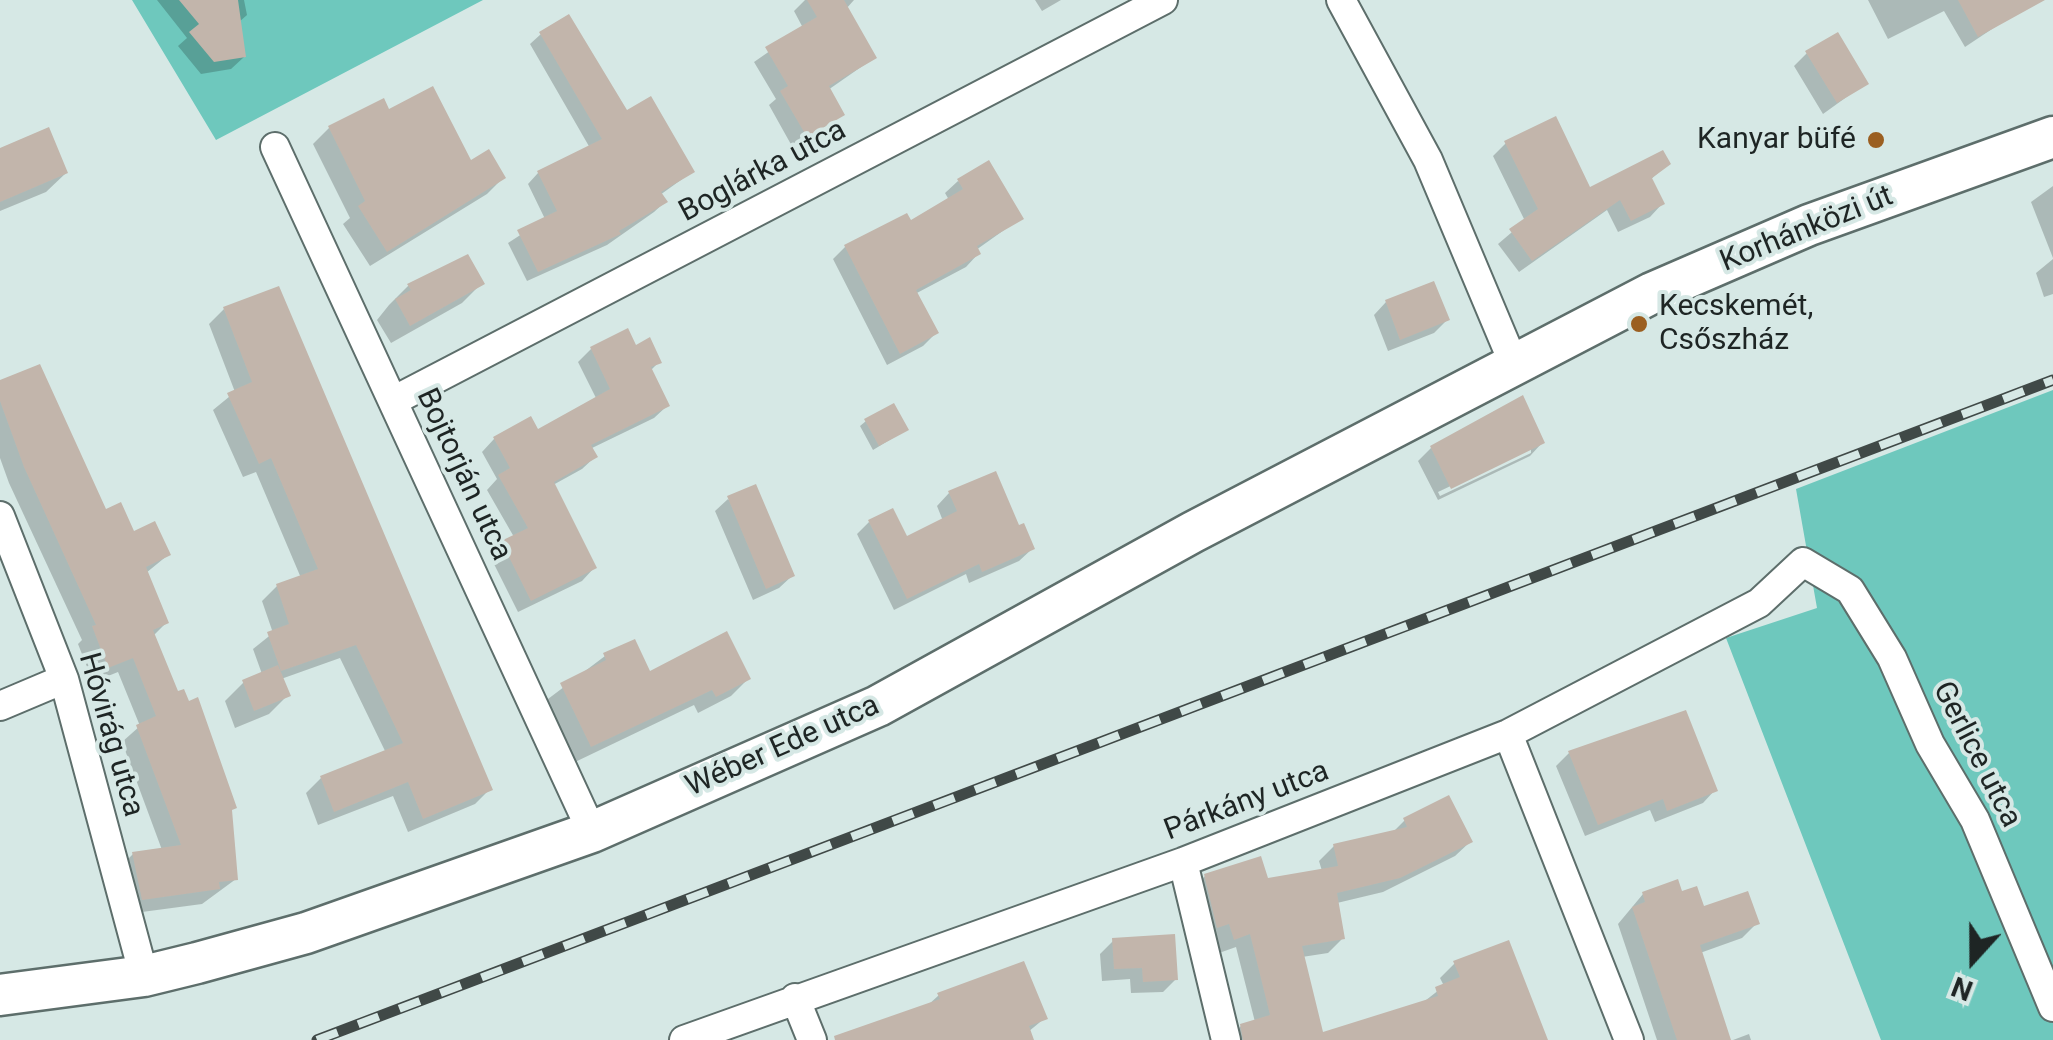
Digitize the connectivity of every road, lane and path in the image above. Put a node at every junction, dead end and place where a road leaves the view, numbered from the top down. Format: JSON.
{"nodes":[{"id":1,"x":1163,"y":0,"type":"edge"},
{"id":2,"x":1341,"y":0,"type":"edge"},
{"id":3,"x":2053,"y":138,"type":"edge"},
{"id":4,"x":275,"y":146,"type":"dead end"},
{"id":5,"x":1513,"y":362,"type":"junction"},
{"id":6,"x":393,"y":401,"type":"junction"},
{"id":7,"x":0,"y":516,"type":"edge"},
{"id":8,"x":1802,"y":562,"type":"joint"},
{"id":9,"x":64,"y":680,"type":"junction"},
{"id":10,"x":0,"y":706,"type":"edge"},
{"id":11,"x":1508,"y":734,"type":"junction"},
{"id":12,"x":592,"y":832,"type":"junction"},
{"id":13,"x":1183,"y":862,"type":"junction"},
{"id":14,"x":144,"y":976,"type":"junction"},
{"id":15,"x":0,"y":995,"type":"edge"},
{"id":16,"x":795,"y":998,"type":"junction"},
{"id":17,"x":2053,"y":1007,"type":"edge"},
{"id":18,"x":684,"y":1040,"type":"edge"},
{"id":19,"x":812,"y":1040,"type":"edge"},
{"id":20,"x":1226,"y":1040,"type":"edge"},
{"id":21,"x":1628,"y":1040,"type":"edge"}],
"edges":[{"from":1,"to":6,"type":"street","name":"Boglárka utca"},
{"from":2,"to":5,"type":"street"},
{"from":3,"to":5,"type":"street","name":"Korhánközi út"},
{"from":4,"to":6,"type":"street","name":"Bojtorján utca"},
{"from":5,"to":12,"type":"street","name":"Wéber Ede utca"},
{"from":6,"to":12,"type":"street","name":"Bojtorján utca"},
{"from":7,"to":9,"type":"street","name":"Hóvirág utca"},
{"from":8,"to":11,"type":"street","name":"Párkány utca"},
{"from":8,"to":17,"type":"street","name":"Gerlice utca"},
{"from":9,"to":10,"type":"street"},
{"from":9,"to":14,"type":"street","name":"Hóvirág utca"},
{"from":11,"to":13,"type":"street","name":"Párkány utca"},
{"from":11,"to":21,"type":"street"},
{"from":12,"to":14,"type":"street","name":"Wéber Ede utca"},
{"from":13,"to":16,"type":"street","name":"Párkány utca"},
{"from":13,"to":20,"type":"street"},
{"from":14,"to":15,"type":"street","name":"Wéber Ede utca"},
{"from":16,"to":18,"type":"street","name":"Párkány utca"},
{"from":16,"to":19,"type":"street"}]}
